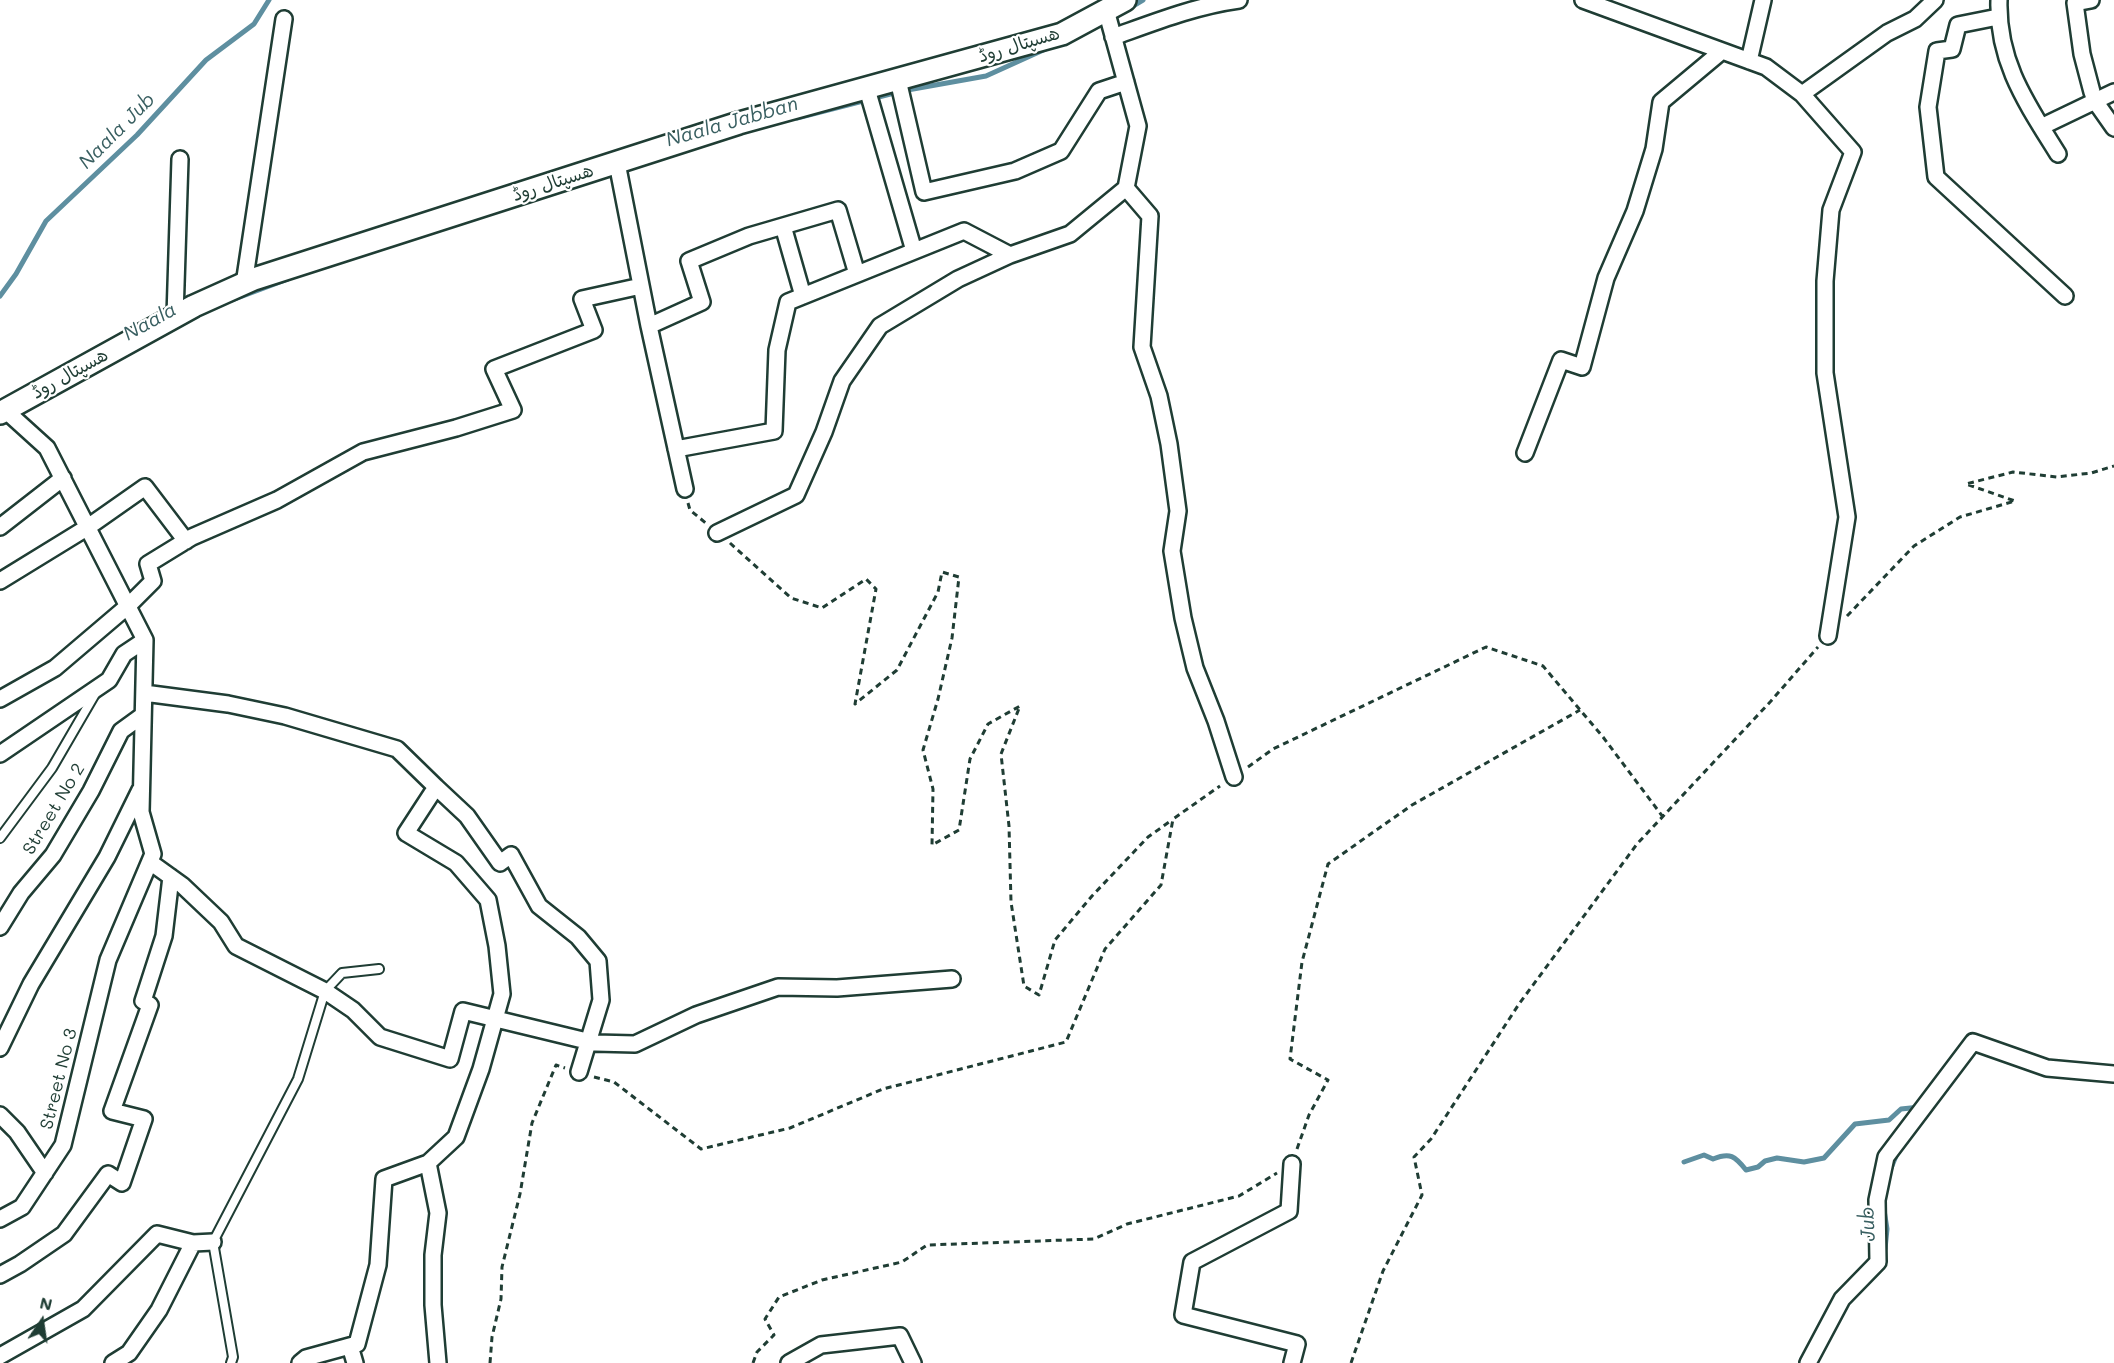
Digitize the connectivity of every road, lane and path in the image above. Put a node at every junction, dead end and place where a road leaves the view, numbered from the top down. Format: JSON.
{"nodes":[{"id":1,"x":1125,"y":0,"type":"edge"},
{"id":2,"x":1239,"y":0,"type":"edge"},
{"id":3,"x":1583,"y":0,"type":"edge"},
{"id":4,"x":1763,"y":0,"type":"edge"},
{"id":5,"x":1935,"y":0,"type":"edge"},
{"id":6,"x":1999,"y":0,"type":"edge"},
{"id":7,"x":2091,"y":0,"type":"edge"},
{"id":8,"x":1106,"y":10,"type":"junction"},
{"id":9,"x":1998,"y":17,"type":"junction"},
{"id":10,"x":284,"y":19,"type":"dead end"},
{"id":11,"x":1113,"y":37,"type":"junction"},
{"id":12,"x":1722,"y":51,"type":"junction"},
{"id":13,"x":1749,"y":61,"type":"junction"},
{"id":14,"x":1126,"y":82,"type":"junction"},
{"id":15,"x":900,"y":88,"type":"junction"},
{"id":16,"x":2114,"y":92,"type":"edge"},
{"id":17,"x":1802,"y":94,"type":"junction"},
{"id":18,"x":869,"y":95,"type":"junction"},
{"id":19,"x":2095,"y":101,"type":"junction"},
{"id":20,"x":2041,"y":127,"type":"junction"},
{"id":21,"x":2114,"y":128,"type":"edge"},
{"id":22,"x":2058,"y":154,"type":"dead end"},
{"id":23,"x":180,"y":159,"type":"dead end"},
{"id":24,"x":616,"y":163,"type":"junction"},
{"id":25,"x":1126,"y":188,"type":"junction"},
{"id":26,"x":783,"y":226,"type":"junction"},
{"id":27,"x":914,"y":251,"type":"junction"},
{"id":28,"x":1010,"y":255,"type":"junction"},
{"id":29,"x":856,"y":274,"type":"junction"},
{"id":30,"x":244,"y":284,"type":"junction"},
{"id":31,"x":641,"y":286,"type":"junction"},
{"id":32,"x":803,"y":296,"type":"junction"},
{"id":33,"x":2065,"y":296,"type":"dead end"},
{"id":34,"x":175,"y":316,"type":"junction"},
{"id":35,"x":649,"y":326,"type":"junction"},
{"id":36,"x":3,"y":412,"type":"edge"},
{"id":37,"x":676,"y":449,"type":"junction"},
{"id":38,"x":1525,"y":453,"type":"dead end"},
{"id":39,"x":2114,"y":466,"type":"edge"},
{"id":40,"x":63,"y":478,"type":"junction"},
{"id":41,"x":685,"y":489,"type":"joint"},
{"id":42,"x":0,"y":527,"type":"edge"},
{"id":43,"x":88,"y":527,"type":"junction"},
{"id":44,"x":717,"y":533,"type":"junction"},
{"id":45,"x":186,"y":541,"type":"junction"},
{"id":46,"x":0,"y":581,"type":"edge"},
{"id":47,"x":129,"y":605,"type":"junction"},
{"id":48,"x":1828,"y":636,"type":"junction"},
{"id":49,"x":146,"y":640,"type":"junction"},
{"id":50,"x":99,"y":687,"type":"junction"},
{"id":51,"x":144,"y":693,"type":"junction"},
{"id":52,"x":0,"y":699,"type":"edge"},
{"id":53,"x":1581,"y":710,"type":"junction"},
{"id":54,"x":143,"y":715,"type":"junction"},
{"id":55,"x":0,"y":754,"type":"edge"},
{"id":56,"x":1234,"y":777,"type":"junction"},
{"id":57,"x":142,"y":786,"type":"junction"},
{"id":58,"x":436,"y":787,"type":"junction"},
{"id":59,"x":1663,"y":817,"type":"junction"},
{"id":60,"x":1173,"y":819,"type":"junction"},
{"id":61,"x":0,"y":838,"type":"edge"},
{"id":62,"x":150,"y":862,"type":"junction"},
{"id":63,"x":171,"y":877,"type":"junction"},
{"id":64,"x":0,"y":927,"type":"edge"},
{"id":65,"x":379,"y":969,"type":"dead end"},
{"id":66,"x":952,"y":980,"type":"dead end"},
{"id":67,"x":325,"y":991,"type":"junction"},
{"id":68,"x":495,"y":1019,"type":"junction"},
{"id":69,"x":589,"y":1042,"type":"junction"},
{"id":70,"x":0,"y":1048,"type":"edge"},
{"id":71,"x":579,"y":1072,"type":"junction"},
{"id":72,"x":2114,"y":1074,"type":"edge"},
{"id":73,"x":0,"y":1115,"type":"edge"},
{"id":74,"x":428,"y":1163,"type":"junction"},
{"id":75,"x":1292,"y":1164,"type":"junction"},
{"id":76,"x":45,"y":1173,"type":"junction"},
{"id":77,"x":0,"y":1219,"type":"edge"},
{"id":78,"x":213,"y":1242,"type":"junction"},
{"id":79,"x":193,"y":1243,"type":"junction"},
{"id":80,"x":0,"y":1275,"type":"edge"},
{"id":81,"x":350,"y":1346,"type":"junction"},
{"id":82,"x":0,"y":1356,"type":"edge"},
{"id":83,"x":113,"y":1363,"type":"edge"},
{"id":84,"x":231,"y":1363,"type":"edge"},
{"id":85,"x":300,"y":1363,"type":"edge"},
{"id":86,"x":355,"y":1363,"type":"edge"},
{"id":87,"x":438,"y":1363,"type":"edge"},
{"id":88,"x":490,"y":1363,"type":"edge"},
{"id":89,"x":753,"y":1363,"type":"edge"},
{"id":90,"x":789,"y":1363,"type":"edge"},
{"id":91,"x":913,"y":1363,"type":"edge"},
{"id":92,"x":1292,"y":1363,"type":"edge"},
{"id":93,"x":1351,"y":1363,"type":"edge"},
{"id":94,"x":1808,"y":1363,"type":"edge"}],
"edges":[{"from":1,"to":8,"type":"main road","name":"ھسپتال روڈ"},
{"from":2,"to":11,"type":"street"},
{"from":3,"to":12,"type":"street"},
{"from":4,"to":13,"type":"street"},
{"from":5,"to":17,"type":"street"},
{"from":6,"to":9,"type":"street"},
{"from":7,"to":19,"type":"street"},
{"from":8,"to":11,"type":"street"},
{"from":8,"to":15,"type":"main road","name":"ھسپتال روڈ"},
{"from":9,"to":20,"type":"street"},
{"from":9,"to":33,"type":"street"},
{"from":10,"to":30,"type":"street"},
{"from":11,"to":14,"type":"street"},
{"from":12,"to":13,"type":"street"},
{"from":12,"to":38,"type":"street"},
{"from":13,"to":17,"type":"street"},
{"from":14,"to":15,"type":"street"},
{"from":14,"to":25,"type":"street"},
{"from":15,"to":18,"type":"main road","name":"ھسپتال روڈ"},
{"from":16,"to":19,"type":"street"},
{"from":17,"to":48,"type":"street"},
{"from":18,"to":24,"type":"main road","name":"ھسپتال روڈ"},
{"from":18,"to":27,"type":"street"},
{"from":19,"to":20,"type":"street"},
{"from":19,"to":21,"type":"street"},
{"from":20,"to":22,"type":"street"},
{"from":23,"to":34,"type":"street"},
{"from":24,"to":30,"type":"main road","name":"ھسپتال روڈ"},
{"from":24,"to":31,"type":"street"},
{"from":25,"to":28,"type":"street"},
{"from":25,"to":56,"type":"street"},
{"from":26,"to":29,"type":"street"},
{"from":26,"to":32,"type":"street"},
{"from":26,"to":35,"type":"street"},
{"from":27,"to":28,"type":"street"},
{"from":27,"to":29,"type":"street"},
{"from":28,"to":44,"type":"street"},
{"from":29,"to":32,"type":"street"},
{"from":30,"to":34,"type":"main road","name":"ھسپتال روڈ"},
{"from":31,"to":35,"type":"street"},
{"from":31,"to":45,"type":"street"},
{"from":32,"to":37,"type":"street"},
{"from":34,"to":36,"type":"main road","name":"ھسپتال روڈ"},
{"from":35,"to":37,"type":"street"},
{"from":36,"to":40,"type":"street"},
{"from":37,"to":41,"type":"street"},
{"from":39,"to":48,"type":"path"},
{"from":40,"to":42,"type":"street"},
{"from":40,"to":43,"type":"street"},
{"from":41,"to":44,"type":"path"},
{"from":43,"to":45,"type":"street"},
{"from":43,"to":46,"type":"street"},
{"from":43,"to":47,"type":"street"},
{"from":44,"to":60,"type":"path"},
{"from":45,"to":47,"type":"street"},
{"from":47,"to":49,"type":"street"},
{"from":47,"to":52,"type":"street"},
{"from":48,"to":59,"type":"path"},
{"from":49,"to":50,"type":"street"},
{"from":49,"to":51,"type":"street"},
{"from":50,"to":55,"type":"street"},
{"from":50,"to":61,"type":"lane"},
{"from":51,"to":54,"type":"street"},
{"from":51,"to":58,"type":"street"},
{"from":53,"to":56,"type":"path"},
{"from":53,"to":59,"type":"path"},
{"from":53,"to":75,"type":"path"},
{"from":54,"to":57,"type":"street"},
{"from":54,"to":64,"type":"street","name":"Street No 2"},
{"from":56,"to":60,"type":"path"},
{"from":57,"to":62,"type":"street"},
{"from":57,"to":70,"type":"street"},
{"from":58,"to":68,"type":"street"},
{"from":58,"to":69,"type":"street"},
{"from":59,"to":93,"type":"path"},
{"from":60,"to":71,"type":"path"},
{"from":62,"to":63,"type":"street"},
{"from":62,"to":76,"type":"street","name":"Street No 3"},
{"from":63,"to":67,"type":"street"},
{"from":63,"to":80,"type":"street"},
{"from":65,"to":67,"type":"lane"},
{"from":66,"to":69,"type":"street"},
{"from":67,"to":68,"type":"street"},
{"from":67,"to":78,"type":"lane"},
{"from":68,"to":69,"type":"street"},
{"from":68,"to":74,"type":"street"},
{"from":69,"to":71,"type":"street"},
{"from":71,"to":88,"type":"path"},
{"from":72,"to":94,"type":"street"},
{"from":73,"to":76,"type":"street"},
{"from":74,"to":81,"type":"street"},
{"from":74,"to":87,"type":"street"},
{"from":75,"to":89,"type":"path"},
{"from":75,"to":92,"type":"street"},
{"from":76,"to":77,"type":"street","name":"Street No 3"},
{"from":78,"to":79,"type":"street"},
{"from":78,"to":84,"type":"lane"},
{"from":79,"to":82,"type":"street"},
{"from":79,"to":83,"type":"street"},
{"from":81,"to":85,"type":"street"},
{"from":81,"to":86,"type":"street"},
{"from":90,"to":91,"type":"street"}]}
